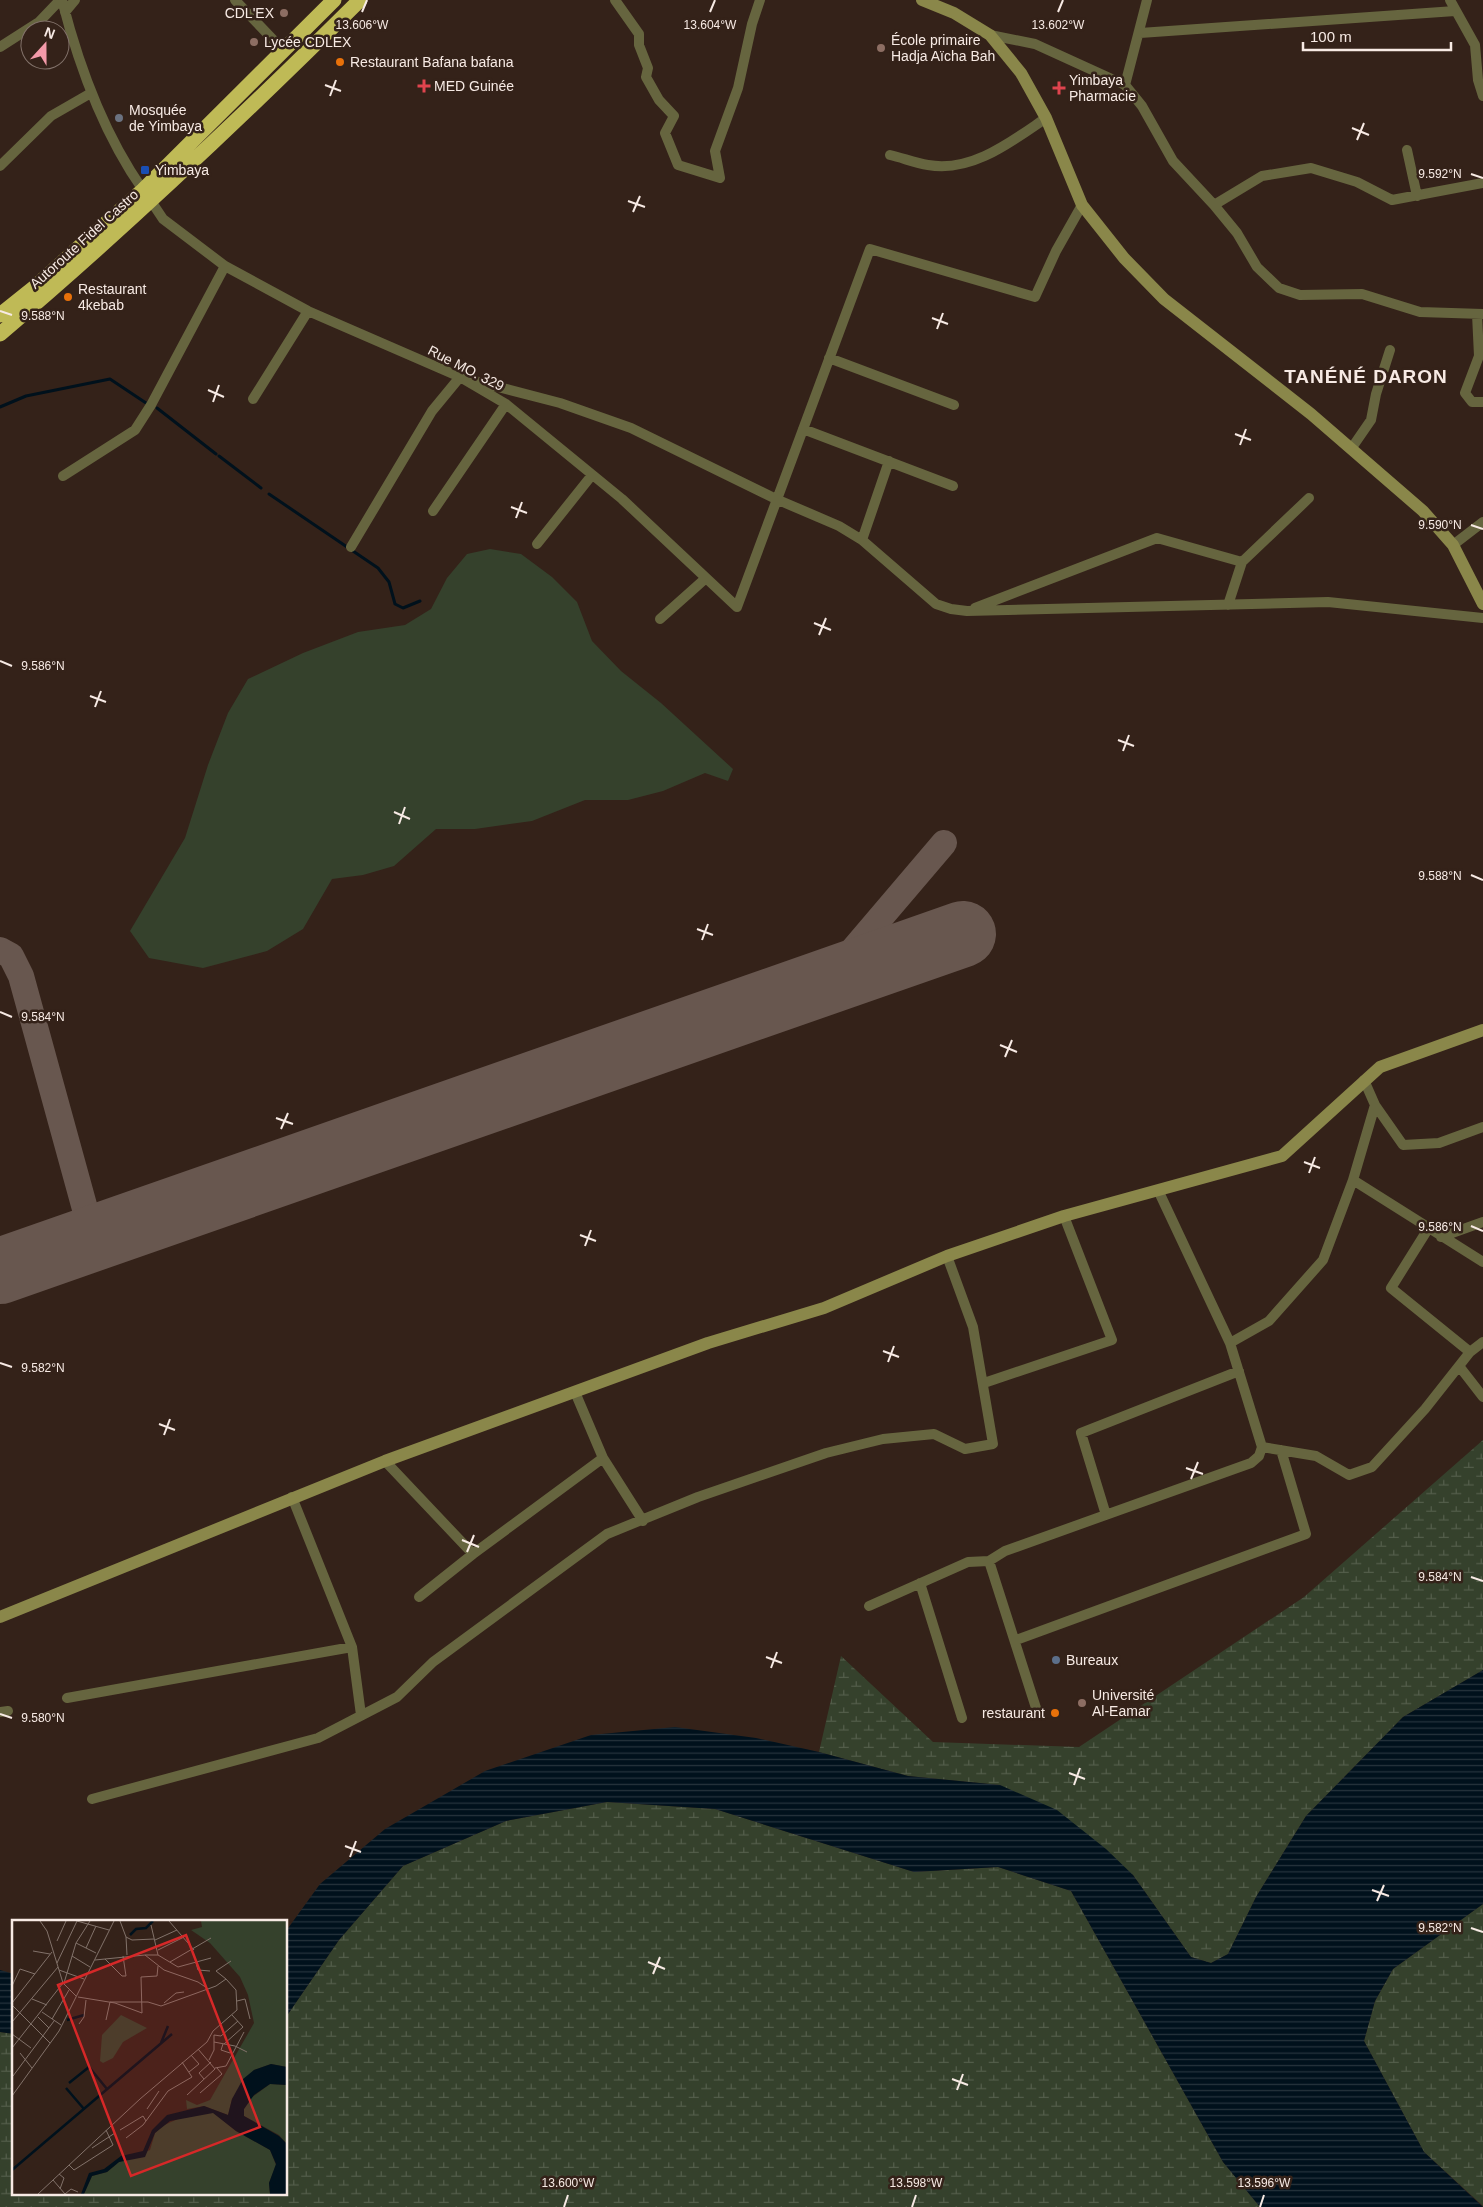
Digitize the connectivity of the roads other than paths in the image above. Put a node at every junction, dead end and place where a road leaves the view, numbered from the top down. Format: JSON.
{"nodes":[{"id":1,"x":61,"y":0,"type":"edge"},
{"id":2,"x":75,"y":0,"type":"edge"},
{"id":3,"x":235,"y":0,"type":"edge"},
{"id":4,"x":334,"y":0,"type":"edge"},
{"id":5,"x":360,"y":0,"type":"edge"},
{"id":6,"x":615,"y":0,"type":"edge"},
{"id":7,"x":760,"y":0,"type":"edge"},
{"id":8,"x":922,"y":0,"type":"edge"},
{"id":9,"x":1146,"y":0,"type":"edge"},
{"id":10,"x":1450,"y":0,"type":"edge"},
{"id":11,"x":1455,"y":11,"type":"junction"},
{"id":12,"x":65,"y":12,"type":"junction"},
{"id":13,"x":1140,"y":33,"type":"junction"},
{"id":14,"x":990,"y":35,"type":"junction"},
{"id":15,"x":0,"y":48,"type":"edge"},
{"id":16,"x":282,"y":49,"type":"junction"},
{"id":17,"x":1126,"y":85,"type":"junction"},
{"id":18,"x":91,"y":94,"type":"junction"},
{"id":19,"x":1483,"y":96,"type":"edge"},
{"id":20,"x":1046,"y":118,"type":"junction"},
{"id":21,"x":1407,"y":150,"type":"dead end"},
{"id":22,"x":890,"y":155,"type":"dead end"},
{"id":23,"x":0,"y":166,"type":"edge"},
{"id":24,"x":1483,"y":183,"type":"edge"},
{"id":25,"x":147,"y":196,"type":"junction"},
{"id":26,"x":1417,"y":196,"type":"junction"},
{"id":27,"x":1082,"y":205,"type":"junction"},
{"id":28,"x":1214,"y":205,"type":"junction"},
{"id":29,"x":225,"y":266,"type":"junction"},
{"id":30,"x":308,"y":311,"type":"junction"},
{"id":31,"x":1480,"y":314,"type":"edge"},
{"id":32,"x":0,"y":315,"type":"edge"},
{"id":33,"x":0,"y":334,"type":"edge"},
{"id":34,"x":1390,"y":350,"type":"dead end"},
{"id":35,"x":829,"y":358,"type":"junction"},
{"id":36,"x":460,"y":377,"type":"junction"},
{"id":37,"x":253,"y":399,"type":"dead end"},
{"id":38,"x":1483,"y":402,"type":"edge"},
{"id":39,"x":506,"y":404,"type":"junction"},
{"id":40,"x":954,"y":406,"type":"dead end"},
{"id":41,"x":803,"y":429,"type":"junction"},
{"id":42,"x":1351,"y":449,"type":"junction"},
{"id":43,"x":889,"y":462,"type":"junction"},
{"id":44,"x":592,"y":474,"type":"junction"},
{"id":45,"x":63,"y":476,"type":"dead end"},
{"id":46,"x":953,"y":486,"type":"dead end"},
{"id":47,"x":1308,"y":498,"type":"dead end"},
{"id":48,"x":776,"y":500,"type":"junction"},
{"id":49,"x":433,"y":512,"type":"dead end"},
{"id":50,"x":1483,"y":522,"type":"edge"},
{"id":51,"x":862,"y":540,"type":"junction"},
{"id":52,"x":536,"y":544,"type":"dead end"},
{"id":53,"x":1453,"y":545,"type":"junction"},
{"id":54,"x":351,"y":547,"type":"dead end"},
{"id":55,"x":1242,"y":562,"type":"junction"},
{"id":56,"x":706,"y":578,"type":"junction"},
{"id":57,"x":1483,"y":604,"type":"edge"},
{"id":58,"x":1228,"y":605,"type":"junction"},
{"id":59,"x":967,"y":611,"type":"junction"},
{"id":60,"x":1483,"y":618,"type":"edge"},
{"id":61,"x":660,"y":619,"type":"dead end"},
{"id":62,"x":1483,"y":1030,"type":"edge"},
{"id":63,"x":1364,"y":1080,"type":"junction"},
{"id":64,"x":1375,"y":1104,"type":"junction"},
{"id":65,"x":1483,"y":1127,"type":"edge"},
{"id":66,"x":1353,"y":1180,"type":"junction"},
{"id":67,"x":1158,"y":1190,"type":"junction"},
{"id":68,"x":1064,"y":1216,"type":"junction"},
{"id":69,"x":1483,"y":1222,"type":"edge"},
{"id":70,"x":1428,"y":1229,"type":"junction"},
{"id":71,"x":1441,"y":1237,"type":"junction"},
{"id":72,"x":947,"y":1256,"type":"junction"},
{"id":73,"x":1483,"y":1262,"type":"edge"},
{"id":74,"x":1230,"y":1342,"type":"junction"},
{"id":75,"x":1483,"y":1342,"type":"edge"},
{"id":76,"x":1470,"y":1352,"type":"junction"},
{"id":77,"x":1458,"y":1366,"type":"junction"},
{"id":78,"x":1238,"y":1371,"type":"junction"},
{"id":79,"x":984,"y":1383,"type":"junction"},
{"id":80,"x":575,"y":1392,"type":"junction"},
{"id":81,"x":1483,"y":1397,"type":"edge"},
{"id":82,"x":1262,"y":1447,"type":"junction"},
{"id":83,"x":1281,"y":1450,"type":"junction"},
{"id":84,"x":603,"y":1458,"type":"junction"},
{"id":85,"x":385,"y":1461,"type":"junction"},
{"id":86,"x":292,"y":1497,"type":"junction"},
{"id":87,"x":1106,"y":1515,"type":"junction"},
{"id":88,"x":642,"y":1521,"type":"junction"},
{"id":89,"x":473,"y":1554,"type":"junction"},
{"id":90,"x":989,"y":1561,"type":"junction"},
{"id":91,"x":920,"y":1583,"type":"junction"},
{"id":92,"x":420,"y":1597,"type":"dead end"},
{"id":93,"x":869,"y":1606,"type":"dead end"},
{"id":94,"x":0,"y":1617,"type":"edge"},
{"id":95,"x":1016,"y":1640,"type":"junction"},
{"id":96,"x":352,"y":1647,"type":"junction"},
{"id":97,"x":67,"y":1698,"type":"dead end"},
{"id":98,"x":1037,"y":1711,"type":"dead end"},
{"id":99,"x":361,"y":1715,"type":"junction"},
{"id":100,"x":962,"y":1718,"type":"dead end"},
{"id":101,"x":92,"y":1799,"type":"dead end"}],
"edges":[{"from":1,"to":12,"type":"street","name":"Rue MO. 329"},
{"from":1,"to":15,"type":"street"},
{"from":2,"to":12,"type":"street"},
{"from":3,"to":16,"type":"street"},
{"from":4,"to":16,"type":"highway","name":"Autoroute Fidel Castro"},
{"from":5,"to":25,"type":"highway","name":"Autoroute Fidel Castro"},
{"from":6,"to":7,"type":"street"},
{"from":8,"to":14,"type":"street"},
{"from":9,"to":13,"type":"street"},
{"from":10,"to":11,"type":"street"},
{"from":11,"to":13,"type":"street"},
{"from":11,"to":19,"type":"street"},
{"from":12,"to":18,"type":"street","name":"Rue MO. 329"},
{"from":13,"to":17,"type":"street"},
{"from":14,"to":17,"type":"street"},
{"from":14,"to":20,"type":"street"},
{"from":16,"to":25,"type":"highway","name":"Autoroute Fidel Castro"},
{"from":17,"to":28,"type":"street"},
{"from":18,"to":23,"type":"street"},
{"from":18,"to":25,"type":"street","name":"Rue MO. 329"},
{"from":20,"to":22,"type":"street"},
{"from":20,"to":27,"type":"street"},
{"from":21,"to":26,"type":"street"},
{"from":24,"to":26,"type":"street"},
{"from":25,"to":29,"type":"street","name":"Rue MO. 329"},
{"from":25,"to":32,"type":"highway","name":"Autoroute Fidel Castro"},
{"from":25,"to":33,"type":"highway","name":"Autoroute Fidel Castro"},
{"from":26,"to":28,"type":"street"},
{"from":27,"to":35,"type":"street"},
{"from":27,"to":42,"type":"street"},
{"from":28,"to":31,"type":"street"},
{"from":29,"to":30,"type":"street","name":"Rue MO. 329"},
{"from":29,"to":45,"type":"street"},
{"from":30,"to":36,"type":"street","name":"Rue MO. 329"},
{"from":30,"to":37,"type":"street"},
{"from":31,"to":38,"type":"street"},
{"from":34,"to":42,"type":"street"},
{"from":35,"to":40,"type":"street"},
{"from":35,"to":41,"type":"street"},
{"from":36,"to":39,"type":"street","name":"Rue MO. 329"},
{"from":36,"to":48,"type":"street"},
{"from":36,"to":54,"type":"street"},
{"from":39,"to":44,"type":"street","name":"Rue MO. 329"},
{"from":39,"to":49,"type":"street"},
{"from":41,"to":43,"type":"street"},
{"from":41,"to":48,"type":"street"},
{"from":42,"to":53,"type":"street"},
{"from":43,"to":46,"type":"street"},
{"from":43,"to":51,"type":"street"},
{"from":44,"to":52,"type":"street"},
{"from":44,"to":56,"type":"street","name":"Rue MO. 329"},
{"from":47,"to":55,"type":"street"},
{"from":48,"to":51,"type":"street"},
{"from":48,"to":56,"type":"street","name":"Rue MO. 329"},
{"from":50,"to":53,"type":"street"},
{"from":51,"to":59,"type":"street"},
{"from":53,"to":57,"type":"street"},
{"from":55,"to":58,"type":"street"},
{"from":55,"to":59,"type":"street"},
{"from":56,"to":61,"type":"street"},
{"from":58,"to":59,"type":"street"},
{"from":58,"to":60,"type":"street"},
{"from":62,"to":63,"type":"street"},
{"from":63,"to":64,"type":"street"},
{"from":63,"to":67,"type":"street"},
{"from":64,"to":65,"type":"street"},
{"from":64,"to":66,"type":"street"},
{"from":66,"to":70,"type":"street"},
{"from":66,"to":74,"type":"street"},
{"from":67,"to":68,"type":"street"},
{"from":67,"to":74,"type":"street"},
{"from":68,"to":72,"type":"street"},
{"from":68,"to":79,"type":"street"},
{"from":69,"to":71,"type":"street"},
{"from":70,"to":71,"type":"street"},
{"from":70,"to":76,"type":"street"},
{"from":71,"to":73,"type":"street"},
{"from":72,"to":79,"type":"street"},
{"from":72,"to":80,"type":"street"},
{"from":74,"to":78,"type":"street"},
{"from":75,"to":76,"type":"street"},
{"from":76,"to":77,"type":"street"},
{"from":77,"to":81,"type":"street"},
{"from":77,"to":83,"type":"street"},
{"from":78,"to":82,"type":"street"},
{"from":78,"to":87,"type":"street"},
{"from":79,"to":88,"type":"street"},
{"from":80,"to":84,"type":"street"},
{"from":80,"to":85,"type":"street"},
{"from":82,"to":83,"type":"street"},
{"from":82,"to":87,"type":"street"},
{"from":83,"to":95,"type":"street"},
{"from":84,"to":88,"type":"street"},
{"from":84,"to":89,"type":"street"},
{"from":85,"to":86,"type":"street"},
{"from":85,"to":89,"type":"street"},
{"from":86,"to":94,"type":"street"},
{"from":86,"to":96,"type":"street"},
{"from":87,"to":90,"type":"street"},
{"from":88,"to":99,"type":"street"},
{"from":89,"to":92,"type":"street"},
{"from":90,"to":91,"type":"street"},
{"from":90,"to":95,"type":"street"},
{"from":91,"to":93,"type":"street"},
{"from":91,"to":100,"type":"street"},
{"from":95,"to":98,"type":"street"},
{"from":96,"to":97,"type":"street"},
{"from":96,"to":99,"type":"street"},
{"from":99,"to":101,"type":"street"}]}
